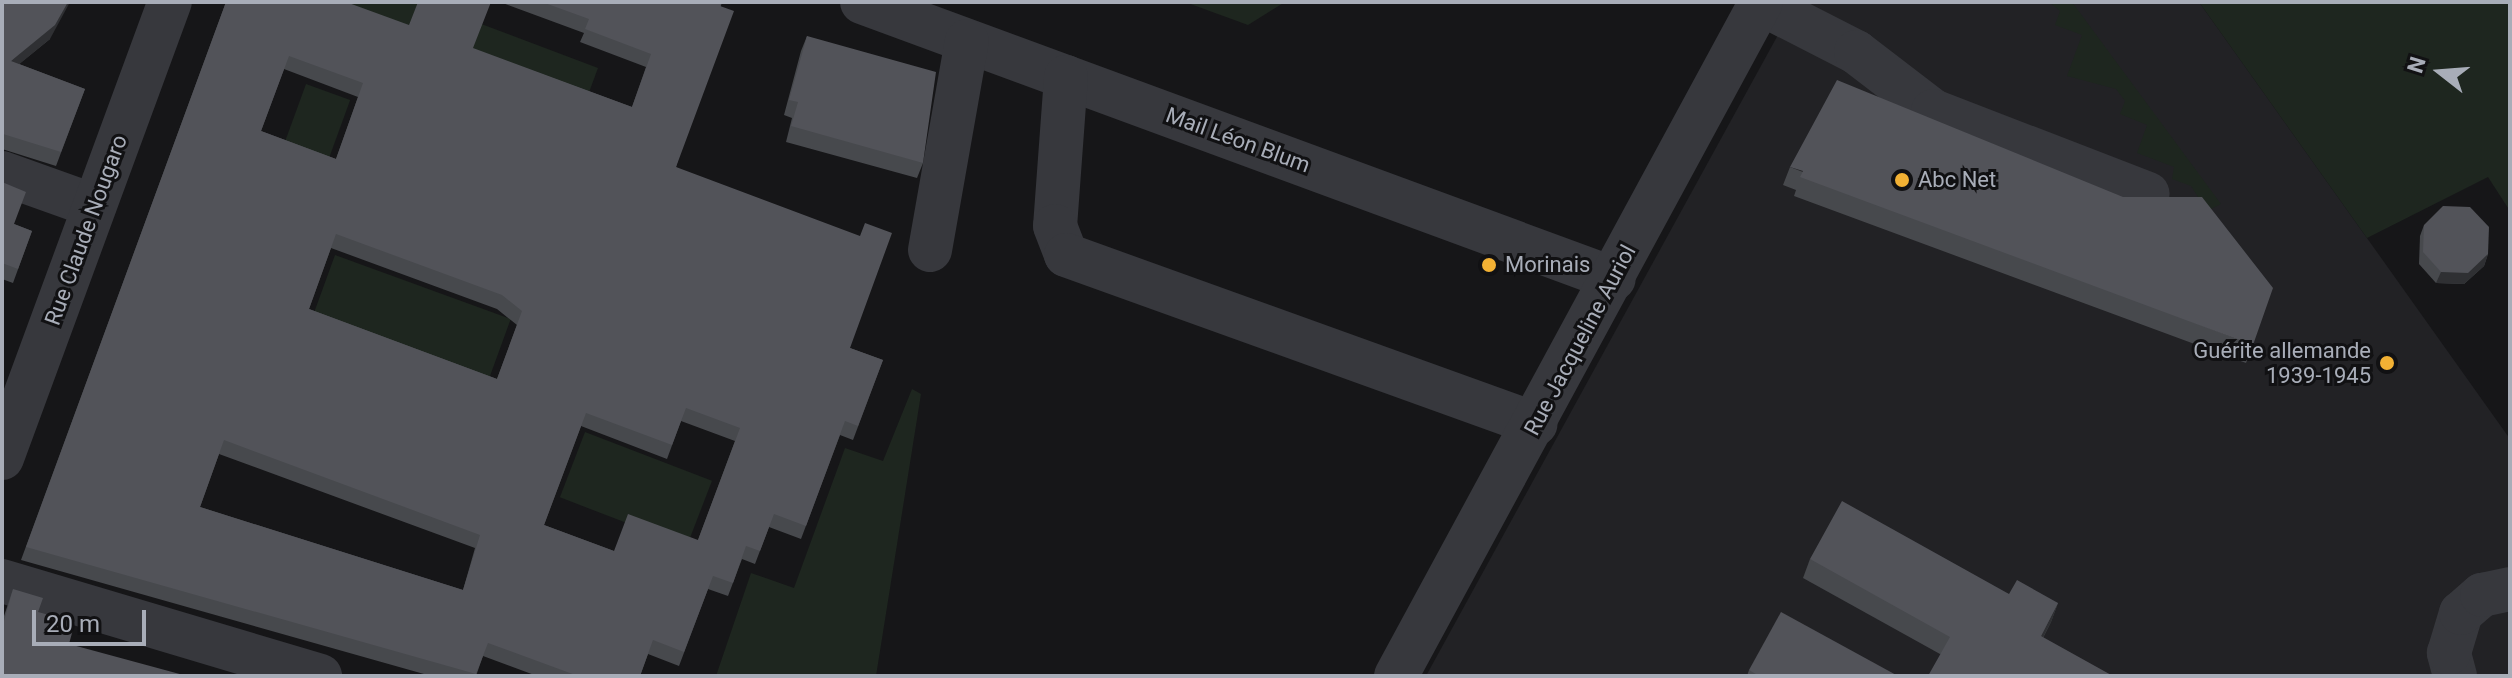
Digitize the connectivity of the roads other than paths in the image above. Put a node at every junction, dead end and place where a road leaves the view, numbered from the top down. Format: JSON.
{"nodes":[{"id":1,"x":170,"y":2,"type":"edge"},
{"id":2,"x":862,"y":2,"type":"edge"},
{"id":3,"x":1761,"y":3,"type":"edge"},
{"id":4,"x":967,"y":41,"type":"junction"},
{"id":5,"x":1066,"y":77,"type":"junction"},
{"id":6,"x":2,"y":173,"type":"edge"},
{"id":7,"x":2148,"y":194,"type":"edge"},
{"id":8,"x":94,"y":206,"type":"junction"},
{"id":9,"x":930,"y":250,"type":"dead end"},
{"id":10,"x":1614,"y":279,"type":"junction"},
{"id":11,"x":20,"y":356,"type":"edge"},
{"id":12,"x":1535,"y":424,"type":"junction"},
{"id":13,"x":2,"y":458,"type":"edge"},
{"id":14,"x":2,"y":581,"type":"edge"},
{"id":15,"x":2510,"y":589,"type":"edge"},
{"id":16,"x":320,"y":676,"type":"edge"},
{"id":17,"x":1396,"y":676,"type":"edge"},
{"id":18,"x":2455,"y":676,"type":"edge"}],
"edges":[{"from":1,"to":8,"type":"street","name":"Rue Claude Nougaro"},
{"from":2,"to":4,"type":"street","name":"Mail Léon Blum"},
{"from":3,"to":7,"type":"street"},
{"from":3,"to":10,"type":"street","name":"Rue Jacqueline Auriol"},
{"from":4,"to":5,"type":"street","name":"Mail Léon Blum"},
{"from":4,"to":9,"type":"street"},
{"from":5,"to":10,"type":"street","name":"Mail Léon Blum"},
{"from":5,"to":12,"type":"street"},
{"from":6,"to":8,"type":"street"},
{"from":8,"to":11,"type":"street","name":"Rue Claude Nougaro"},
{"from":10,"to":12,"type":"street","name":"Rue Jacqueline Auriol"},
{"from":11,"to":13,"type":"street","name":"Rue Claude Nougaro"},
{"from":12,"to":17,"type":"street","name":"Rue Jacqueline Auriol"},
{"from":14,"to":16,"type":"street"},
{"from":15,"to":18,"type":"street"}]}
